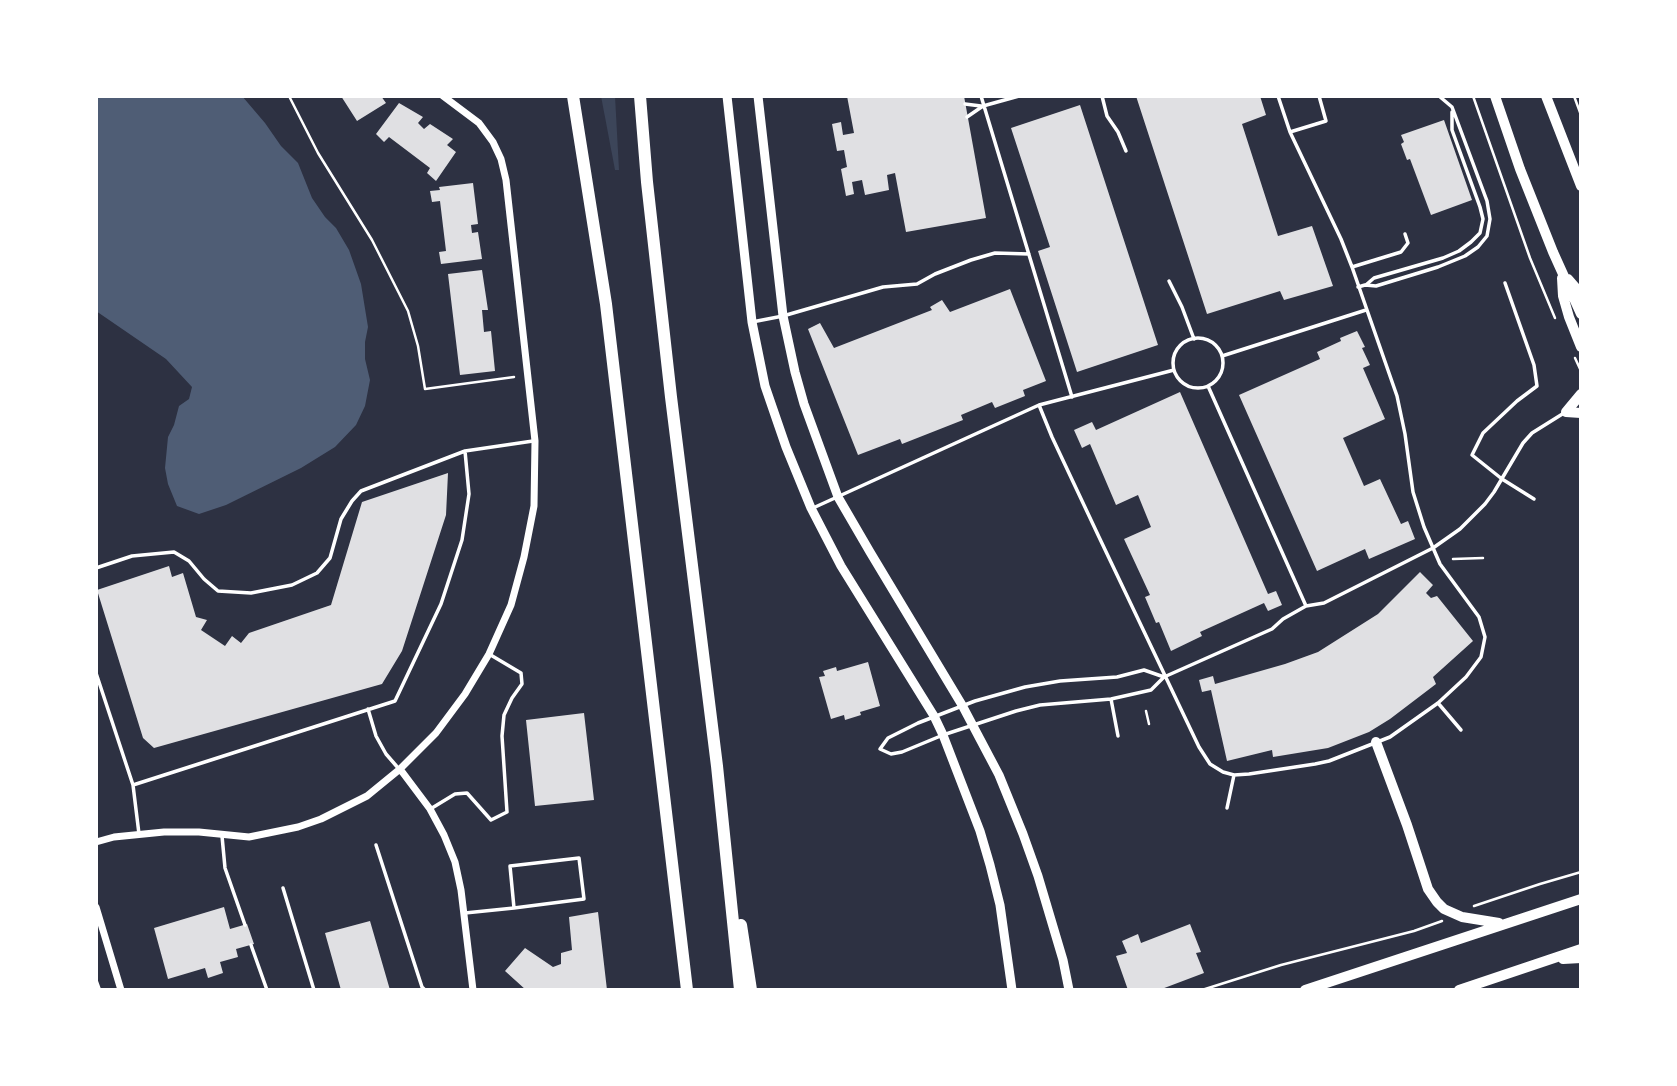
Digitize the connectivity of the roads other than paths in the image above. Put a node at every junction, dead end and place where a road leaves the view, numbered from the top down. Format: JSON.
{"nodes":[{"id":1,"x":443,"y":96,"type":"edge"},
{"id":2,"x":573,"y":96,"type":"edge"},
{"id":3,"x":640,"y":96,"type":"edge"},
{"id":4,"x":758,"y":96,"type":"edge"},
{"id":5,"x":981,"y":96,"type":"edge"},
{"id":6,"x":1019,"y":96,"type":"edge"},
{"id":7,"x":1102,"y":96,"type":"edge"},
{"id":8,"x":1278,"y":96,"type":"edge"},
{"id":9,"x":1319,"y":96,"type":"edge"},
{"id":10,"x":1439,"y":96,"type":"edge"},
{"id":11,"x":1495,"y":96,"type":"edge"},
{"id":12,"x":1546,"y":96,"type":"edge"},
{"id":13,"x":730,"y":97,"type":"edge"},
{"id":14,"x":965,"y":104,"type":"dead end"},
{"id":15,"x":983,"y":106,"type":"junction"},
{"id":16,"x":1452,"y":107,"type":"junction"},
{"id":17,"x":967,"y":117,"type":"dead end"},
{"id":18,"x":1290,"y":132,"type":"junction"},
{"id":19,"x":1126,"y":150,"type":"dead end"},
{"id":20,"x":1581,"y":187,"type":"edge"},
{"id":21,"x":1405,"y":234,"type":"dead end"},
{"id":22,"x":1029,"y":254,"type":"junction"},
{"id":23,"x":1352,"y":267,"type":"junction"},
{"id":24,"x":1561,"y":271,"type":"junction"},
{"id":25,"x":1169,"y":281,"type":"dead end"},
{"id":26,"x":1505,"y":283,"type":"dead end"},
{"id":27,"x":1365,"y":285,"type":"junction"},
{"id":28,"x":1358,"y":287,"type":"junction"},
{"id":29,"x":1581,"y":294,"type":"edge"},
{"id":30,"x":1366,"y":310,"type":"junction"},
{"id":31,"x":1581,"y":314,"type":"edge"},
{"id":32,"x":783,"y":316,"type":"junction"},
{"id":33,"x":752,"y":321,"type":"junction"},
{"id":34,"x":1194,"y":339,"type":"junction"},
{"id":35,"x":1581,"y":347,"type":"edge"},
{"id":36,"x":1222,"y":356,"type":"junction"},
{"id":37,"x":1174,"y":370,"type":"junction"},
{"id":38,"x":1208,"y":386,"type":"junction"},
{"id":39,"x":1581,"y":394,"type":"edge"},
{"id":40,"x":1072,"y":397,"type":"junction"},
{"id":41,"x":1039,"y":405,"type":"junction"},
{"id":42,"x":1566,"y":412,"type":"junction"},
{"id":43,"x":1581,"y":413,"type":"edge"},
{"id":44,"x":536,"y":441,"type":"junction"},
{"id":45,"x":465,"y":451,"type":"junction"},
{"id":46,"x":1502,"y":479,"type":"junction"},
{"id":47,"x":838,"y":496,"type":"junction"},
{"id":48,"x":1534,"y":499,"type":"dead end"},
{"id":49,"x":811,"y":508,"type":"junction"},
{"id":50,"x":1433,"y":548,"type":"junction"},
{"id":51,"x":96,"y":568,"type":"edge"},
{"id":52,"x":1306,"y":607,"type":"junction"},
{"id":53,"x":489,"y":654,"type":"junction"},
{"id":54,"x":96,"y":673,"type":"edge"},
{"id":55,"x":1164,"y":677,"type":"junction"},
{"id":56,"x":1111,"y":699,"type":"junction"},
{"id":57,"x":1438,"y":703,"type":"junction"},
{"id":58,"x":962,"y":705,"type":"junction"},
{"id":59,"x":368,"y":709,"type":"junction"},
{"id":60,"x":934,"y":716,"type":"junction"},
{"id":61,"x":973,"y":726,"type":"junction"},
{"id":62,"x":1461,"y":730,"type":"dead end"},
{"id":63,"x":943,"y":735,"type":"junction"},
{"id":64,"x":1118,"y":736,"type":"dead end"},
{"id":65,"x":1376,"y":743,"type":"junction"},
{"id":66,"x":717,"y":766,"type":"junction"},
{"id":67,"x":400,"y":769,"type":"junction"},
{"id":68,"x":1234,"y":775,"type":"junction"},
{"id":69,"x":133,"y":785,"type":"junction"},
{"id":70,"x":1227,"y":808,"type":"dead end"},
{"id":71,"x":430,"y":809,"type":"junction"},
{"id":72,"x":139,"y":834,"type":"junction"},
{"id":73,"x":222,"y":834,"type":"junction"},
{"id":74,"x":96,"y":842,"type":"edge"},
{"id":75,"x":376,"y":845,"type":"dead end"},
{"id":76,"x":283,"y":888,"type":"dead end"},
{"id":77,"x":1581,"y":899,"type":"edge"},
{"id":78,"x":96,"y":907,"type":"edge"},
{"id":79,"x":514,"y":908,"type":"junction"},
{"id":80,"x":463,"y":914,"type":"junction"},
{"id":81,"x":1503,"y":924,"type":"junction"},
{"id":82,"x":245,"y":925,"type":"dead end"},
{"id":83,"x":251,"y":945,"type":"dead end"},
{"id":84,"x":1581,"y":949,"type":"edge"},
{"id":85,"x":1581,"y":958,"type":"edge"},
{"id":86,"x":1549,"y":960,"type":"junction"},
{"id":87,"x":121,"y":990,"type":"edge"},
{"id":88,"x":267,"y":990,"type":"edge"},
{"id":89,"x":314,"y":990,"type":"edge"},
{"id":90,"x":425,"y":990,"type":"edge"},
{"id":91,"x":473,"y":990,"type":"edge"},
{"id":92,"x":688,"y":990,"type":"edge"},
{"id":93,"x":740,"y":990,"type":"edge"},
{"id":94,"x":751,"y":990,"type":"edge"},
{"id":95,"x":1012,"y":990,"type":"edge"},
{"id":96,"x":1069,"y":990,"type":"edge"},
{"id":97,"x":1305,"y":990,"type":"edge"},
{"id":98,"x":1459,"y":990,"type":"edge"}],
"edges":[{"from":1,"to":44,"type":"street"},
{"from":2,"to":92,"type":"highway"},
{"from":3,"to":66,"type":"highway"},
{"from":4,"to":32,"type":"street"},
{"from":5,"to":15,"type":"lane"},
{"from":6,"to":15,"type":"lane"},
{"from":7,"to":19,"type":"lane"},
{"from":8,"to":18,"type":"lane"},
{"from":9,"to":18,"type":"lane"},
{"from":10,"to":16,"type":"lane"},
{"from":11,"to":24,"type":"main road"},
{"from":12,"to":20,"type":"main road"},
{"from":13,"to":33,"type":"street"},
{"from":14,"to":15,"type":"lane"},
{"from":15,"to":17,"type":"lane"},
{"from":15,"to":22,"type":"lane"},
{"from":16,"to":27,"type":"lane"},
{"from":16,"to":27,"type":"lane"},
{"from":18,"to":23,"type":"lane"},
{"from":21,"to":23,"type":"lane"},
{"from":22,"to":32,"type":"lane"},
{"from":22,"to":40,"type":"lane"},
{"from":23,"to":28,"type":"lane"},
{"from":24,"to":29,"type":"main road"},
{"from":24,"to":31,"type":"main road"},
{"from":24,"to":35,"type":"main road"},
{"from":25,"to":34,"type":"lane"},
{"from":26,"to":46,"type":"lane"},
{"from":27,"to":28,"type":"lane"},
{"from":28,"to":30,"type":"lane"},
{"from":30,"to":36,"type":"lane"},
{"from":30,"to":50,"type":"lane"},
{"from":32,"to":33,"type":"lane"},
{"from":32,"to":47,"type":"street"},
{"from":33,"to":49,"type":"street"},
{"from":34,"to":36,"type":"lane"},
{"from":34,"to":37,"type":"lane"},
{"from":36,"to":38,"type":"lane"},
{"from":37,"to":38,"type":"lane"},
{"from":37,"to":40,"type":"lane"},
{"from":38,"to":52,"type":"lane"},
{"from":39,"to":42,"type":"main road"},
{"from":40,"to":41,"type":"lane"},
{"from":41,"to":47,"type":"lane"},
{"from":41,"to":55,"type":"lane"},
{"from":42,"to":43,"type":"main road"},
{"from":42,"to":46,"type":"lane"},
{"from":44,"to":45,"type":"lane"},
{"from":44,"to":53,"type":"street"},
{"from":45,"to":51,"type":"lane"},
{"from":45,"to":59,"type":"lane"},
{"from":46,"to":48,"type":"lane"},
{"from":46,"to":50,"type":"lane"},
{"from":47,"to":49,"type":"lane"},
{"from":47,"to":58,"type":"street"},
{"from":49,"to":60,"type":"street"},
{"from":50,"to":52,"type":"lane"},
{"from":50,"to":57,"type":"lane"},
{"from":52,"to":55,"type":"lane"},
{"from":53,"to":67,"type":"street"},
{"from":53,"to":71,"type":"lane"},
{"from":54,"to":69,"type":"lane"},
{"from":55,"to":56,"type":"lane"},
{"from":55,"to":58,"type":"lane"},
{"from":55,"to":68,"type":"lane"},
{"from":56,"to":61,"type":"lane"},
{"from":56,"to":64,"type":"lane"},
{"from":57,"to":62,"type":"lane"},
{"from":57,"to":65,"type":"lane"},
{"from":58,"to":60,"type":"lane"},
{"from":58,"to":61,"type":"street"},
{"from":59,"to":67,"type":"lane"},
{"from":59,"to":69,"type":"lane"},
{"from":60,"to":63,"type":"street"},
{"from":60,"to":63,"type":"lane"},
{"from":61,"to":63,"type":"lane"},
{"from":61,"to":96,"type":"street"},
{"from":63,"to":95,"type":"street"},
{"from":65,"to":68,"type":"lane"},
{"from":65,"to":81,"type":"main road"},
{"from":66,"to":93,"type":"highway"},
{"from":66,"to":94,"type":"highway"},
{"from":67,"to":71,"type":"street"},
{"from":67,"to":73,"type":"street"},
{"from":68,"to":70,"type":"lane"},
{"from":69,"to":72,"type":"lane"},
{"from":71,"to":80,"type":"street"},
{"from":72,"to":73,"type":"street"},
{"from":72,"to":74,"type":"street"},
{"from":73,"to":82,"type":"lane"},
{"from":75,"to":90,"type":"lane"},
{"from":76,"to":89,"type":"lane"},
{"from":77,"to":81,"type":"main road"},
{"from":78,"to":87,"type":"street"},
{"from":79,"to":79,"type":"lane"},
{"from":79,"to":80,"type":"lane"},
{"from":80,"to":91,"type":"street"},
{"from":81,"to":97,"type":"main road"},
{"from":83,"to":88,"type":"lane"},
{"from":84,"to":86,"type":"main road"},
{"from":85,"to":86,"type":"main road"},
{"from":86,"to":98,"type":"main road"}]}
